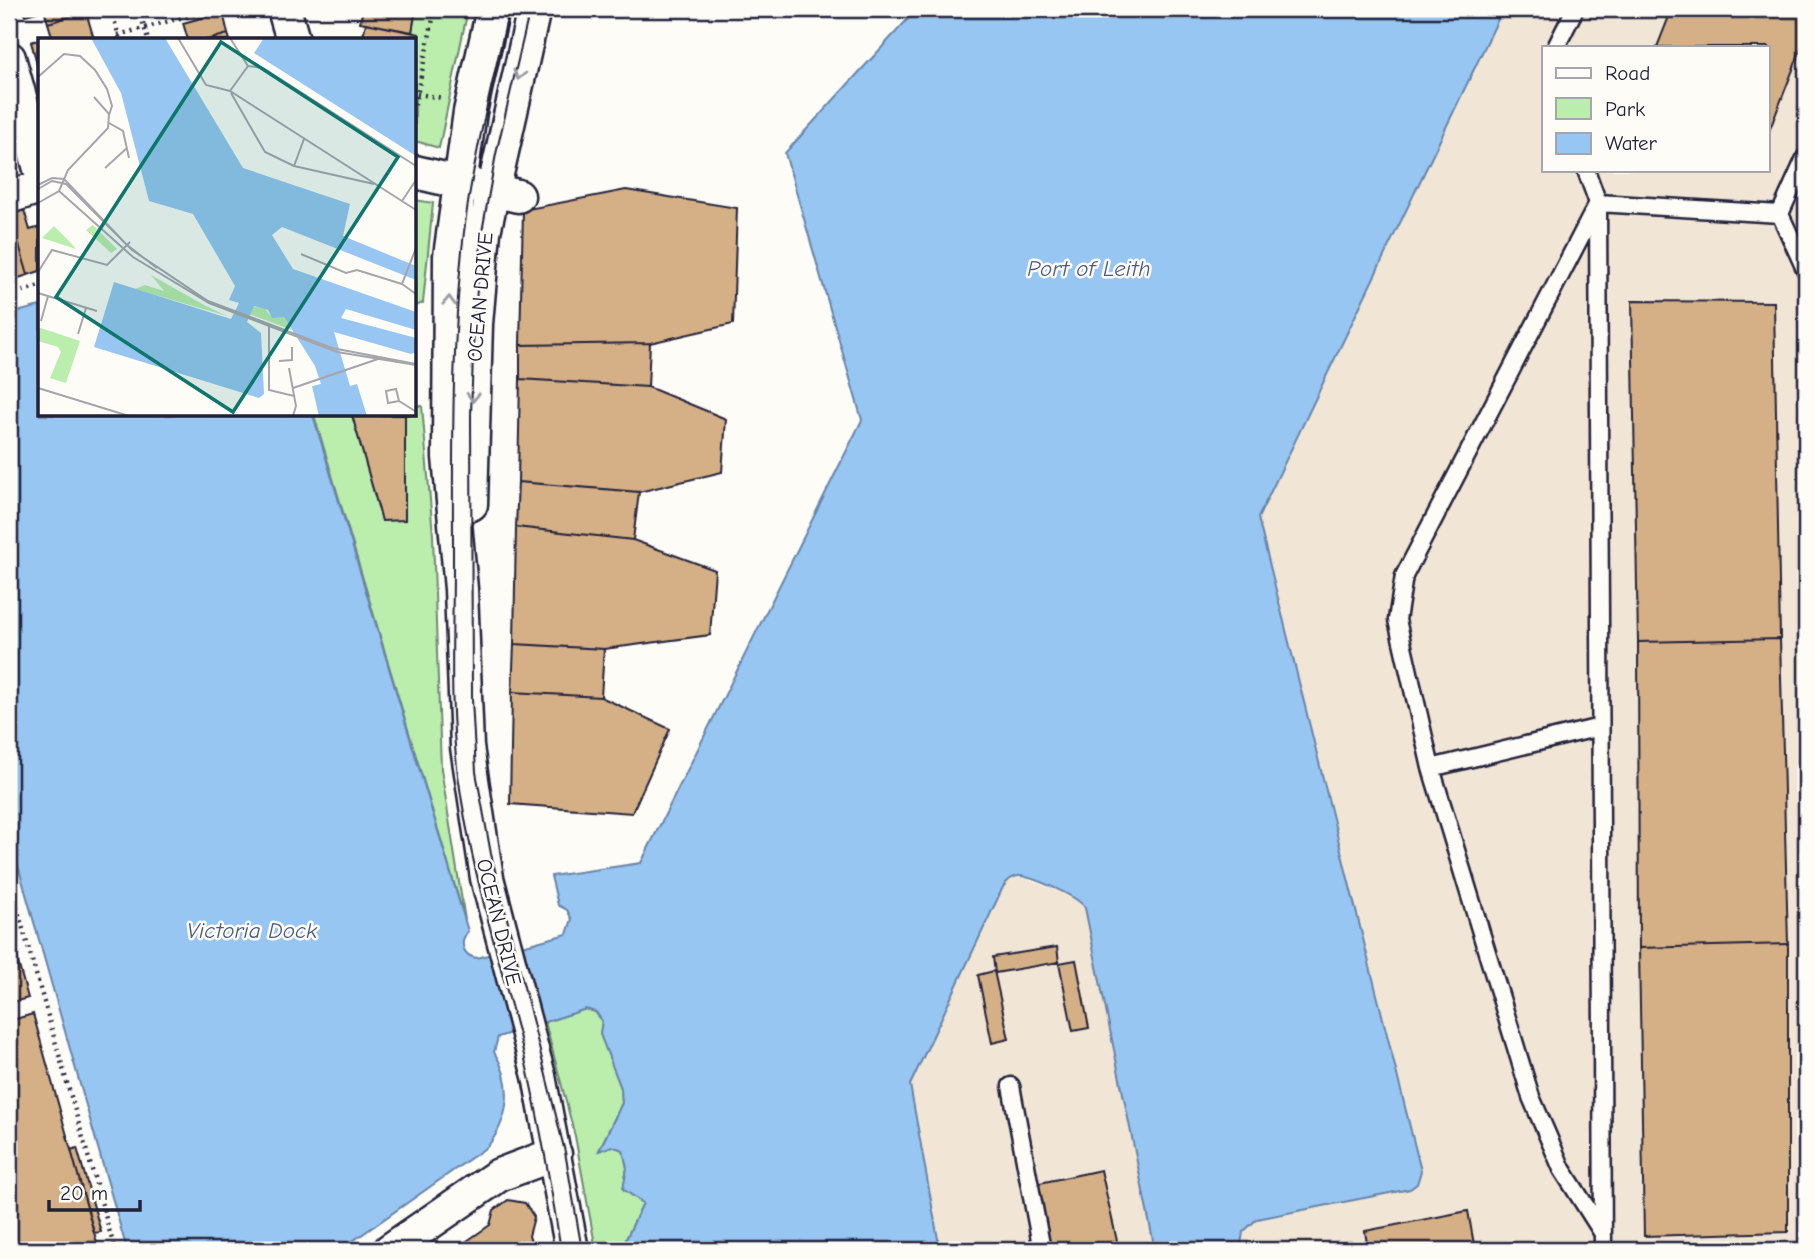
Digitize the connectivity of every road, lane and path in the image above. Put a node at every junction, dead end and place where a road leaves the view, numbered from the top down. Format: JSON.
{"nodes":[{"id":1,"x":111,"y":9,"type":"edge"},
{"id":2,"x":139,"y":9,"type":"edge"},
{"id":3,"x":213,"y":9,"type":"edge"},
{"id":4,"x":284,"y":9,"type":"edge"},
{"id":5,"x":435,"y":9,"type":"edge"},
{"id":6,"x":493,"y":9,"type":"edge"},
{"id":7,"x":534,"y":9,"type":"edge"},
{"id":8,"x":1575,"y":9,"type":"edge"},
{"id":9,"x":145,"y":28,"type":"junction"},
{"id":10,"x":119,"y":38,"type":"edge"},
{"id":11,"x":148,"y":38,"type":"edge"},
{"id":12,"x":292,"y":38,"type":"edge"},
{"id":13,"x":1556,"y":46,"type":"edge"},
{"id":14,"x":9,"y":58,"type":"edge"},
{"id":15,"x":417,"y":94,"type":"junction"},
{"id":16,"x":416,"y":100,"type":"edge"},
{"id":17,"x":454,"y":100,"type":"dead end"},
{"id":18,"x":1806,"y":156,"type":"edge"},
{"id":19,"x":38,"y":162,"type":"edge"},
{"id":20,"x":416,"y":172,"type":"edge"},
{"id":21,"x":1587,"y":172,"type":"edge"},
{"id":22,"x":458,"y":182,"type":"junction"},
{"id":23,"x":38,"y":188,"type":"edge"},
{"id":24,"x":505,"y":193,"type":"junction"},
{"id":25,"x":9,"y":197,"type":"edge"},
{"id":26,"x":1598,"y":203,"type":"junction"},
{"id":27,"x":1780,"y":214,"type":"junction"},
{"id":28,"x":1806,"y":271,"type":"edge"},
{"id":29,"x":38,"y":287,"type":"edge"},
{"id":30,"x":9,"y":295,"type":"edge"},
{"id":31,"x":461,"y":589,"type":"junction"},
{"id":32,"x":1600,"y":727,"type":"junction"},
{"id":33,"x":1431,"y":768,"type":"junction"},
{"id":34,"x":9,"y":880,"type":"edge"},
{"id":35,"x":1011,"y":1086,"type":"dead end"},
{"id":36,"x":555,"y":1154,"type":"junction"},
{"id":37,"x":1603,"y":1242,"type":"edge"},
{"id":38,"x":114,"y":1250,"type":"edge"},
{"id":39,"x":390,"y":1250,"type":"edge"},
{"id":40,"x":572,"y":1250,"type":"edge"},
{"id":41,"x":1042,"y":1250,"type":"edge"}],
"edges":[{"from":1,"to":10,"type":"path"},
{"from":2,"to":9,"type":"path"},
{"from":3,"to":9,"type":"path"},
{"from":4,"to":12,"type":"street"},
{"from":5,"to":15,"type":"path"},
{"from":6,"to":22,"type":"street","name":"OCEAN DRIVE"},
{"from":7,"to":24,"type":"street","name":"OCEAN DRIVE","one_way":true},
{"from":8,"to":13,"type":"lane"},
{"from":9,"to":10,"type":"path"},
{"from":9,"to":11,"type":"path"},
{"from":14,"to":19,"type":"street"},
{"from":15,"to":16,"type":"path"},
{"from":15,"to":17,"type":"path"},
{"from":18,"to":27,"type":"lane"},
{"from":20,"to":22,"type":"street"},
{"from":21,"to":26,"type":"lane"},
{"from":22,"to":24,"type":"street"},
{"from":31,"to":22,"type":"street","name":"OCEAN DRIVE","one_way":true},
{"from":23,"to":25,"type":"street"},
{"from":24,"to":31,"type":"street","name":"OCEAN DRIVE","one_way":true},
{"from":26,"to":27,"type":"lane"},
{"from":26,"to":32,"type":"lane"},
{"from":26,"to":33,"type":"lane"},
{"from":27,"to":28,"type":"lane"},
{"from":29,"to":30,"type":"path"},
{"from":31,"to":36,"type":"street","name":"OCEAN DRIVE"},
{"from":32,"to":33,"type":"lane"},
{"from":32,"to":37,"type":"lane"},
{"from":33,"to":37,"type":"lane"},
{"from":34,"to":38,"type":"path"},
{"from":35,"to":41,"type":"lane"},
{"from":36,"to":39,"type":"street"},
{"from":36,"to":40,"type":"street","name":"OCEAN DRIVE"}]}
